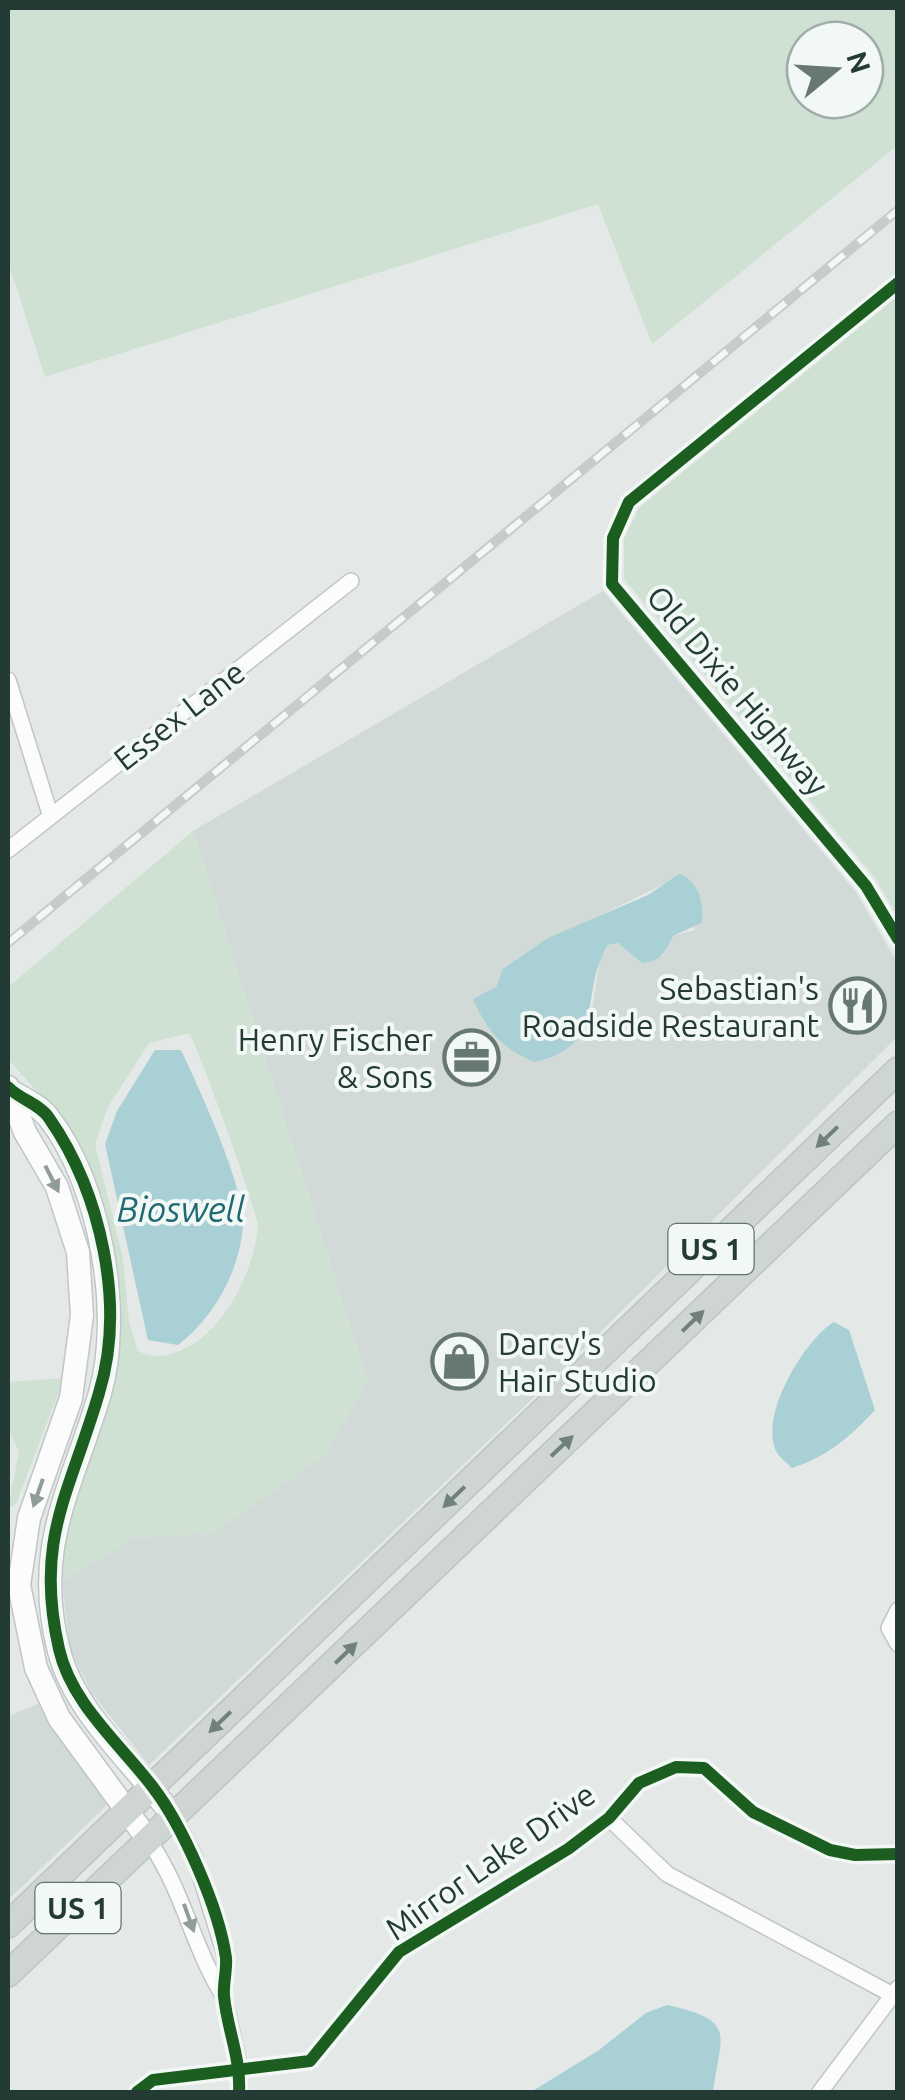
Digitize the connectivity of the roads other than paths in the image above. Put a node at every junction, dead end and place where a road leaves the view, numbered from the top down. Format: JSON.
{"nodes":[{"id":1,"x":898,"y":284,"type":"edge"},
{"id":2,"x":352,"y":581,"type":"dead end"},
{"id":3,"x":8,"y":680,"type":"edge"},
{"id":4,"x":50,"y":814,"type":"junction"},
{"id":5,"x":8,"y":850,"type":"edge"},
{"id":6,"x":898,"y":939,"type":"edge"},
{"id":7,"x":898,"y":1070,"type":"edge"},
{"id":8,"x":9,"y":1089,"type":"edge"},
{"id":9,"x":898,"y":1124,"type":"edge"},
{"id":10,"x":898,"y":1610,"type":"edge"},
{"id":11,"x":898,"y":1644,"type":"edge"},
{"id":12,"x":153,"y":1787,"type":"junction"},
{"id":13,"x":126,"y":1812,"type":"junction"},
{"id":14,"x":609,"y":1818,"type":"junction"},
{"id":15,"x":176,"y":1819,"type":"junction"},
{"id":16,"x":149,"y":1842,"type":"junction"},
{"id":17,"x":898,"y":1854,"type":"edge"},
{"id":18,"x":8,"y":1925,"type":"edge"},
{"id":19,"x":8,"y":1974,"type":"edge"},
{"id":20,"x":894,"y":1991,"type":"edge"},
{"id":21,"x":224,"y":1997,"type":"junction"},
{"id":22,"x":240,"y":2069,"type":"junction"},
{"id":23,"x":137,"y":2092,"type":"edge"},
{"id":24,"x":239,"y":2092,"type":"edge"},
{"id":25,"x":820,"y":2092,"type":"edge"}],
"edges":[{"from":1,"to":6,"type":"street","name":"Old Dixie Highway"},
{"from":2,"to":4,"type":"street","name":"Essex Lane"},
{"from":3,"to":4,"type":"street"},
{"from":4,"to":5,"type":"street","name":"Essex Lane"},
{"from":7,"to":12,"type":"main road","number":"US 1","one_way":true},
{"from":8,"to":12,"type":"street"},
{"from":8,"to":13,"type":"street","one_way":true},
{"from":15,"to":9,"type":"main road","number":"US 1","one_way":true},
{"from":10,"to":11,"type":"street"},
{"from":12,"to":13,"type":"main road","number":"US 1"},
{"from":12,"to":15,"type":"street"},
{"from":13,"to":16,"type":"street"},
{"from":13,"to":18,"type":"main road","number":"US 1"},
{"from":14,"to":17,"type":"street","name":"Mirror Lake Drive"},
{"from":14,"to":20,"type":"street"},
{"from":14,"to":22,"type":"street","name":"Mirror Lake Drive"},
{"from":15,"to":16,"type":"main road","number":"US 1"},
{"from":15,"to":21,"type":"street"},
{"from":16,"to":19,"type":"main road","number":"US 1"},
{"from":16,"to":21,"type":"street","one_way":true},
{"from":20,"to":25,"type":"street"},
{"from":21,"to":22,"type":"street"},
{"from":22,"to":23,"type":"street","name":"Mirror Lake Drive"},
{"from":22,"to":24,"type":"street"}]}
